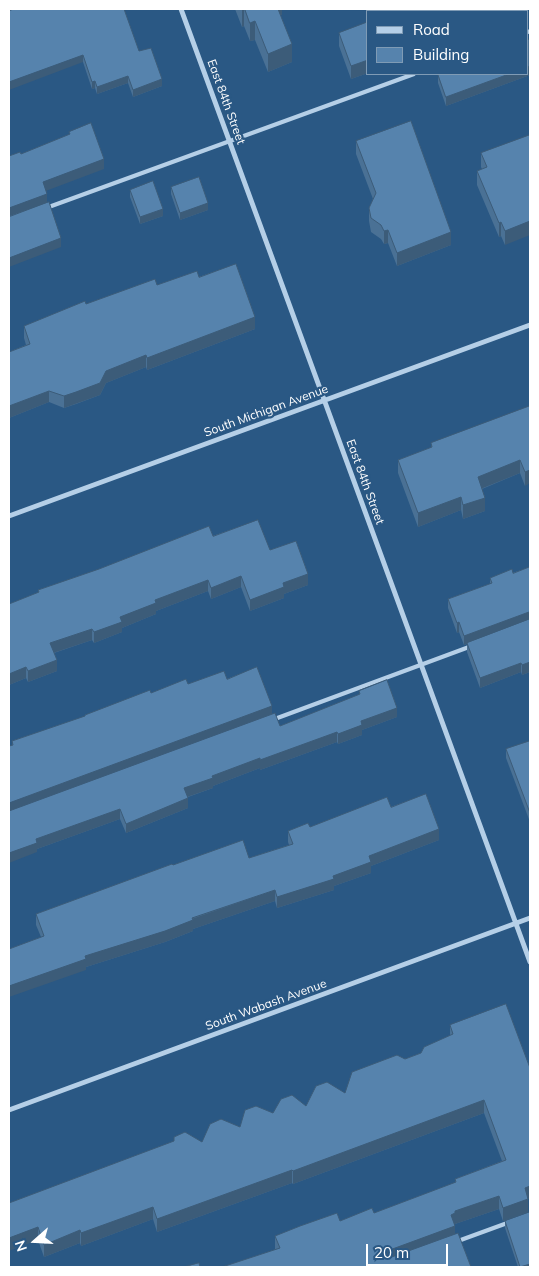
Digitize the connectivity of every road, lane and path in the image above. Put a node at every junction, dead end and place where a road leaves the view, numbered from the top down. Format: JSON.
{"nodes":[{"id":1,"x":181,"y":9,"type":"edge"},
{"id":2,"x":411,"y":75,"type":"edge"},
{"id":3,"x":230,"y":141,"type":"junction"},
{"id":4,"x":46,"y":209,"type":"edge"},
{"id":5,"x":530,"y":325,"type":"edge"},
{"id":6,"x":325,"y":400,"type":"junction"},
{"id":7,"x":9,"y":516,"type":"edge"},
{"id":8,"x":472,"y":646,"type":"edge"},
{"id":9,"x":422,"y":665,"type":"junction"},
{"id":10,"x":267,"y":722,"type":"edge"},
{"id":11,"x":530,"y":918,"type":"edge"},
{"id":12,"x":516,"y":924,"type":"junction"},
{"id":13,"x":530,"y":962,"type":"edge"},
{"id":14,"x":9,"y":1110,"type":"edge"},
{"id":15,"x":512,"y":1221,"type":"edge"},
{"id":16,"x":450,"y":1244,"type":"edge"}],
"edges":[{"from":1,"to":3,"type":"street","name":"East 84th Street"},
{"from":2,"to":3,"type":"lane"},
{"from":3,"to":4,"type":"lane"},
{"from":3,"to":6,"type":"street","name":"East 84th Street"},
{"from":5,"to":6,"type":"street","name":"South Michigan Avenue"},
{"from":6,"to":7,"type":"street","name":"South Michigan Avenue"},
{"from":6,"to":9,"type":"street","name":"East 84th Street"},
{"from":8,"to":9,"type":"lane"},
{"from":9,"to":10,"type":"lane"},
{"from":9,"to":12,"type":"street","name":"East 84th Street"},
{"from":11,"to":12,"type":"street","name":"South Wabash Avenue"},
{"from":12,"to":13,"type":"street","name":"East 84th Street"},
{"from":12,"to":14,"type":"street","name":"South Wabash Avenue"},
{"from":15,"to":16,"type":"lane"}]}
